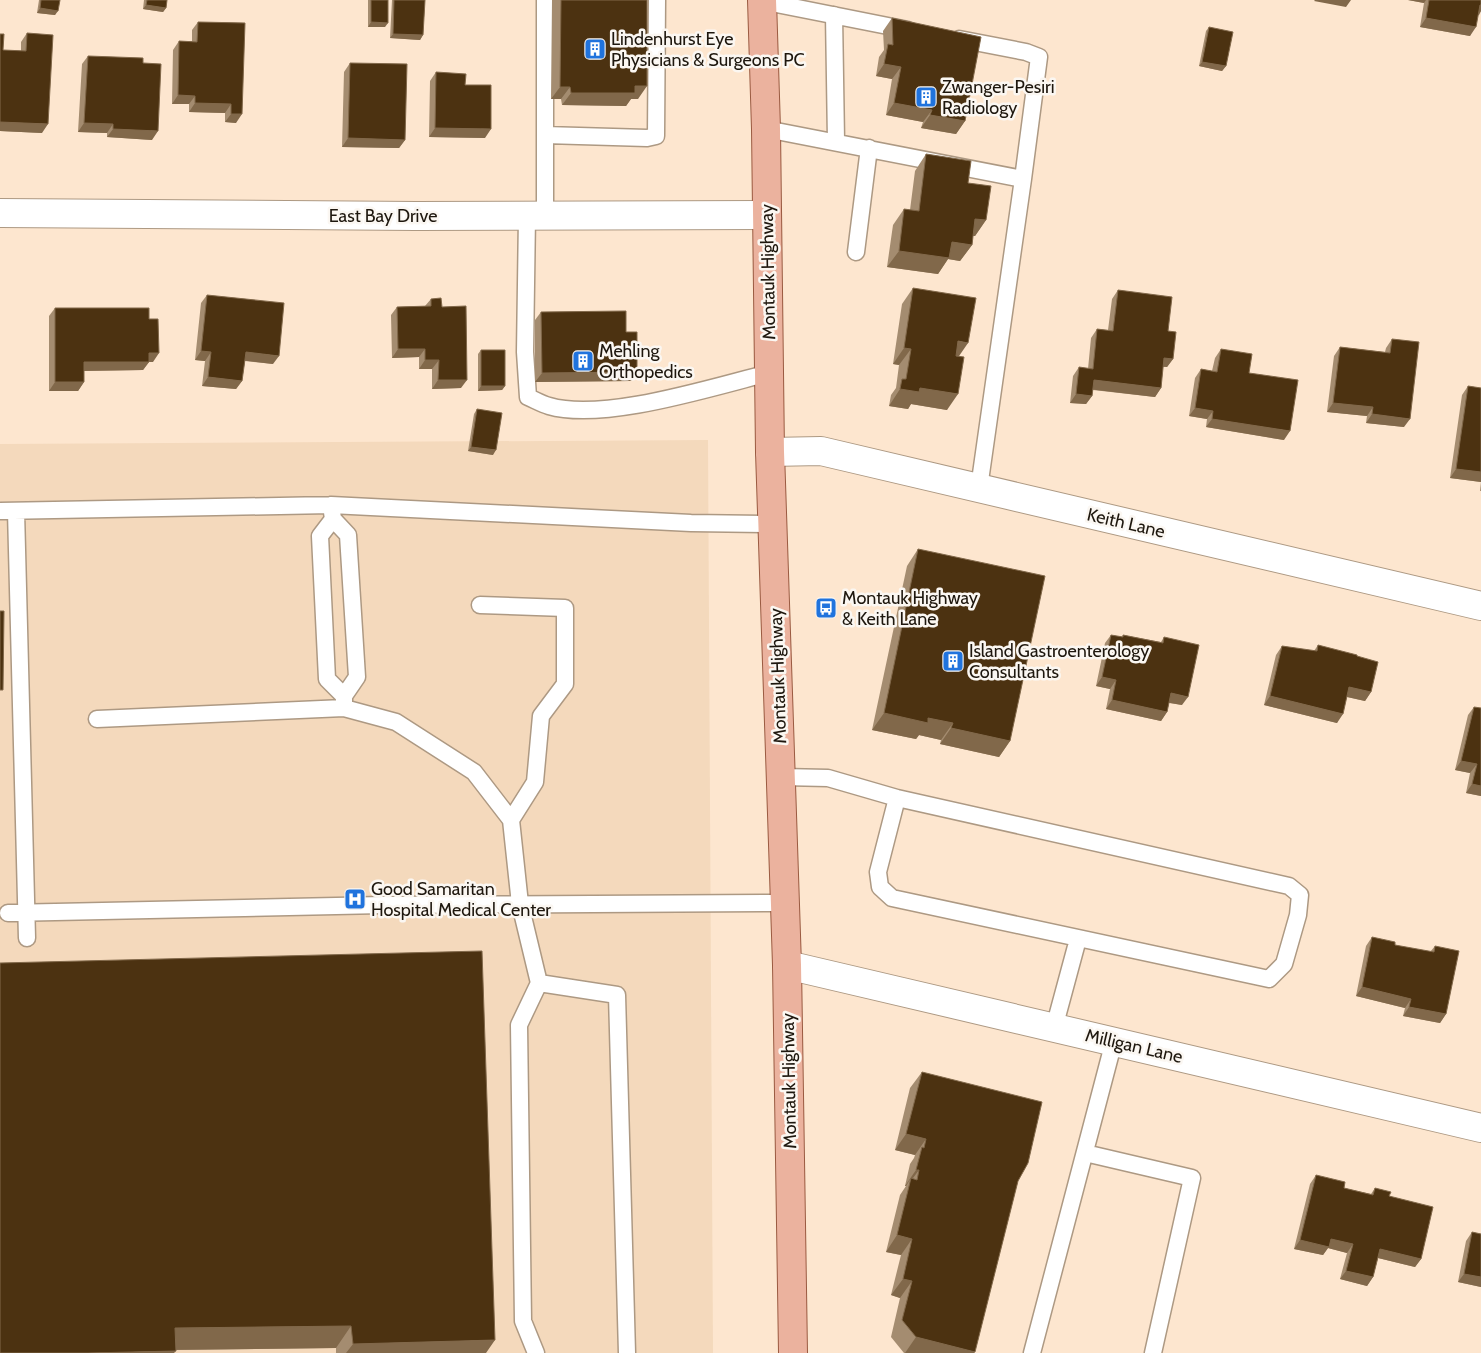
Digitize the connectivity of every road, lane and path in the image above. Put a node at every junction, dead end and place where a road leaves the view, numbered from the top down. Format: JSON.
{"nodes":[{"id":1,"x":545,"y":0,"type":"edge"},
{"id":2,"x":657,"y":0,"type":"edge"},
{"id":3,"x":762,"y":0,"type":"edge"},
{"id":4,"x":834,"y":16,"type":"junction"},
{"id":5,"x":920,"y":32,"type":"edge"},
{"id":6,"x":940,"y":36,"type":"edge"},
{"id":7,"x":766,"y":130,"type":"junction"},
{"id":8,"x":545,"y":135,"type":"junction"},
{"id":9,"x":836,"y":141,"type":"junction"},
{"id":10,"x":869,"y":148,"type":"junction"},
{"id":11,"x":1023,"y":179,"type":"junction"},
{"id":12,"x":0,"y":213,"type":"edge"},
{"id":13,"x":767,"y":215,"type":"junction"},
{"id":14,"x":536,"y":216,"type":"junction"},
{"id":15,"x":856,"y":252,"type":"dead end"},
{"id":16,"x":769,"y":373,"type":"junction"},
{"id":17,"x":770,"y":452,"type":"junction"},
{"id":18,"x":979,"y":488,"type":"junction"},
{"id":19,"x":8,"y":511,"type":"edge"},
{"id":20,"x":332,"y":512,"type":"junction"},
{"id":21,"x":773,"y":524,"type":"junction"},
{"id":22,"x":480,"y":605,"type":"dead end"},
{"id":23,"x":1481,"y":606,"type":"edge"},
{"id":24,"x":344,"y":702,"type":"junction"},
{"id":25,"x":97,"y":719,"type":"dead end"},
{"id":26,"x":782,"y":777,"type":"junction"},
{"id":27,"x":897,"y":798,"type":"junction"},
{"id":28,"x":511,"y":820,"type":"junction"},
{"id":29,"x":785,"y":903,"type":"junction"},
{"id":30,"x":520,"y":904,"type":"junction"},
{"id":31,"x":27,"y":913,"type":"junction"},
{"id":32,"x":8,"y":914,"type":"dead end"},
{"id":33,"x":28,"y":938,"type":"dead end"},
{"id":34,"x":1078,"y":939,"type":"junction"},
{"id":35,"x":787,"y":965,"type":"junction"},
{"id":36,"x":539,"y":983,"type":"junction"},
{"id":37,"x":1054,"y":1028,"type":"junction"},
{"id":38,"x":1114,"y":1041,"type":"junction"},
{"id":39,"x":1481,"y":1128,"type":"edge"},
{"id":40,"x":1085,"y":1154,"type":"junction"},
{"id":41,"x":536,"y":1353,"type":"edge"},
{"id":42,"x":627,"y":1353,"type":"edge"},
{"id":43,"x":793,"y":1353,"type":"edge"},
{"id":44,"x":1032,"y":1353,"type":"edge"},
{"id":45,"x":1153,"y":1353,"type":"edge"}],
"edges":[{"from":1,"to":8,"type":"lane"},
{"from":2,"to":8,"type":"lane"},
{"from":3,"to":4,"type":"lane"},
{"from":3,"to":7,"type":"main road","name":"Montauk Highway"},
{"from":4,"to":5,"type":"lane"},
{"from":4,"to":9,"type":"lane"},
{"from":6,"to":11,"type":"lane"},
{"from":7,"to":9,"type":"lane"},
{"from":7,"to":13,"type":"main road","name":"Montauk Highway"},
{"from":8,"to":14,"type":"lane"},
{"from":9,"to":10,"type":"lane"},
{"from":10,"to":11,"type":"lane"},
{"from":10,"to":15,"type":"lane"},
{"from":11,"to":18,"type":"lane"},
{"from":12,"to":14,"type":"street","name":"East Bay Drive"},
{"from":13,"to":14,"type":"street","name":"East Bay Drive"},
{"from":13,"to":16,"type":"main road","name":"Montauk Highway"},
{"from":14,"to":16,"type":"lane"},
{"from":16,"to":17,"type":"main road","name":"Montauk Highway"},
{"from":17,"to":18,"type":"street","name":"Keith Lane"},
{"from":17,"to":21,"type":"main road","name":"Montauk Highway"},
{"from":18,"to":23,"type":"street","name":"Keith Lane"},
{"from":19,"to":20,"type":"lane"},
{"from":19,"to":31,"type":"lane"},
{"from":20,"to":21,"type":"lane"},
{"from":20,"to":24,"type":"lane"},
{"from":20,"to":24,"type":"lane"},
{"from":21,"to":26,"type":"main road","name":"Montauk Highway"},
{"from":22,"to":28,"type":"lane"},
{"from":24,"to":25,"type":"lane"},
{"from":24,"to":28,"type":"lane"},
{"from":26,"to":27,"type":"lane"},
{"from":26,"to":29,"type":"main road","name":"Montauk Highway"},
{"from":27,"to":34,"type":"lane"},
{"from":27,"to":34,"type":"lane"},
{"from":28,"to":30,"type":"lane"},
{"from":29,"to":30,"type":"lane"},
{"from":29,"to":35,"type":"main road","name":"Montauk Highway"},
{"from":30,"to":31,"type":"lane"},
{"from":30,"to":36,"type":"lane"},
{"from":31,"to":32,"type":"lane"},
{"from":31,"to":33,"type":"lane"},
{"from":34,"to":37,"type":"lane"},
{"from":35,"to":37,"type":"street","name":"Milligan Lane"},
{"from":35,"to":43,"type":"main road","name":"Montauk Highway"},
{"from":36,"to":41,"type":"lane"},
{"from":36,"to":42,"type":"lane"},
{"from":37,"to":38,"type":"street","name":"Milligan Lane"},
{"from":38,"to":39,"type":"street","name":"Milligan Lane"},
{"from":38,"to":40,"type":"lane"},
{"from":40,"to":44,"type":"lane"},
{"from":40,"to":45,"type":"lane"}]}
